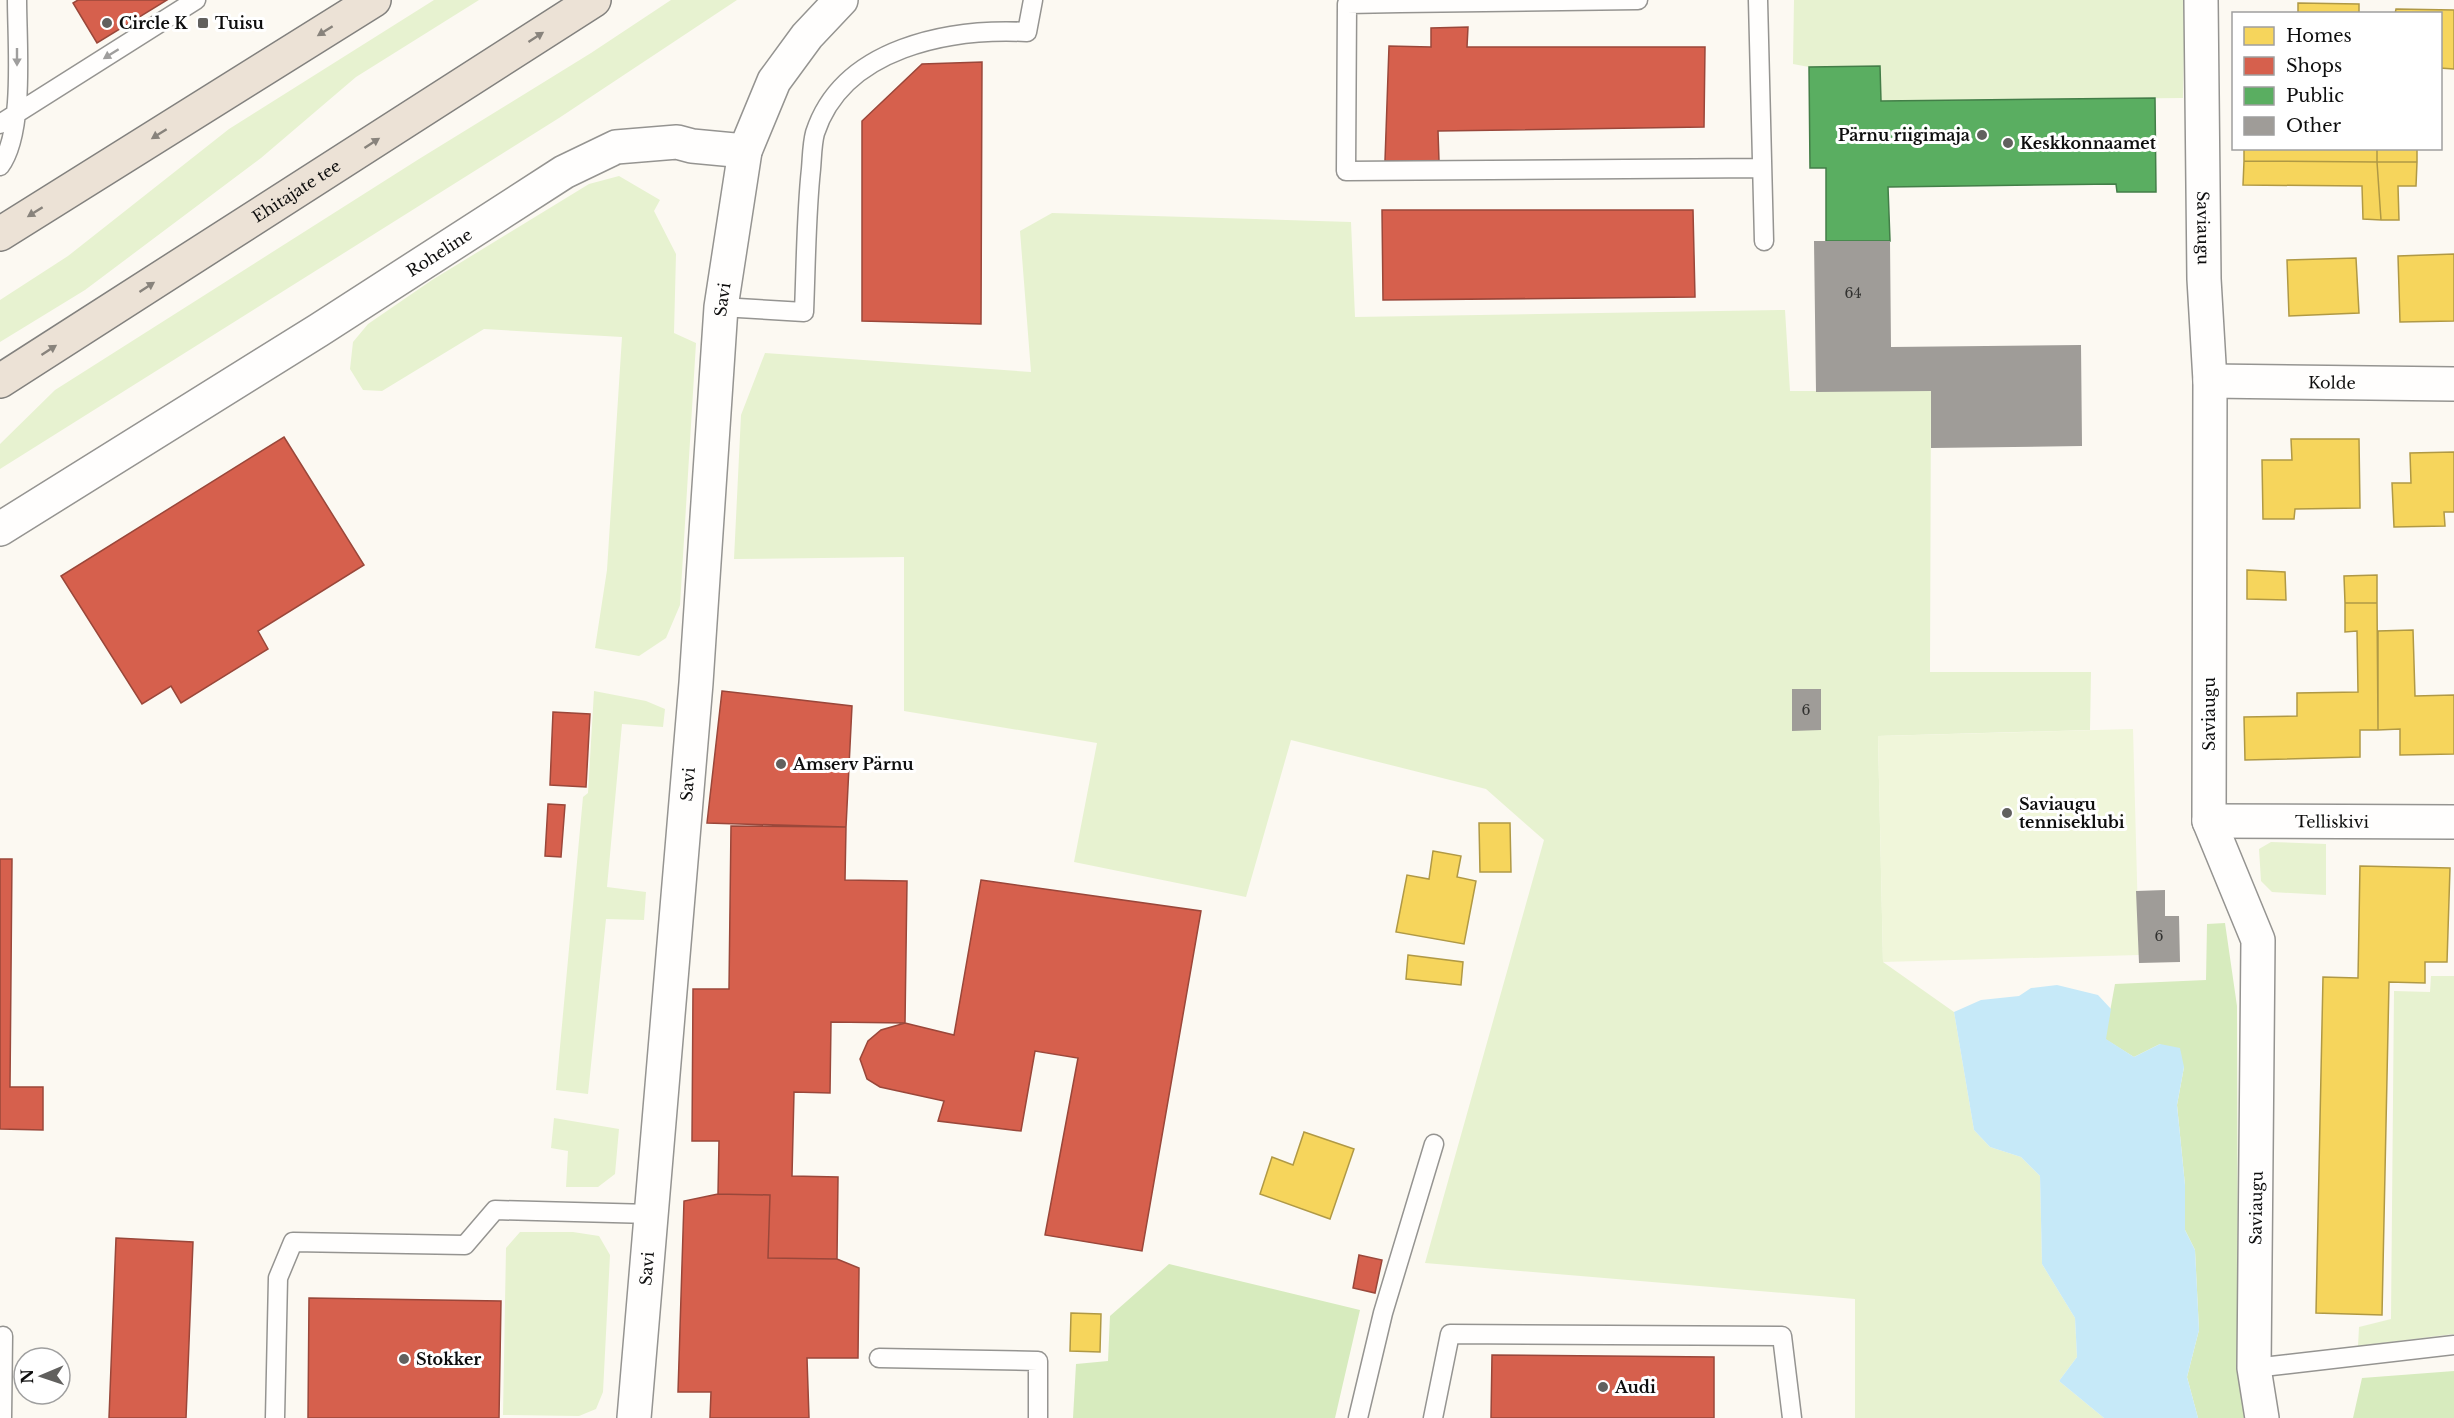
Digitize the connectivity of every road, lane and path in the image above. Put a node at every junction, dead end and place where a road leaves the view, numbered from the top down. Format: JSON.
{"nodes":[{"id":1,"x":17,"y":0,"type":"edge"},
{"id":2,"x":196,"y":0,"type":"edge"},
{"id":3,"x":375,"y":0,"type":"edge"},
{"id":4,"x":594,"y":0,"type":"edge"},
{"id":5,"x":841,"y":0,"type":"edge"},
{"id":6,"x":1033,"y":0,"type":"edge"},
{"id":7,"x":1638,"y":0,"type":"edge"},
{"id":8,"x":1758,"y":0,"type":"edge"},
{"id":9,"x":2201,"y":0,"type":"edge"},
{"id":10,"x":1400,"y":1,"type":"edge"},
{"id":11,"x":17,"y":114,"type":"junction"},
{"id":12,"x":0,"y":124,"type":"edge"},
{"id":13,"x":745,"y":151,"type":"junction"},
{"id":14,"x":0,"y":165,"type":"edge"},
{"id":15,"x":1762,"y":168,"type":"junction"},
{"id":16,"x":0,"y":234,"type":"edge"},
{"id":17,"x":1764,"y":241,"type":"dead end"},
{"id":18,"x":721,"y":307,"type":"junction"},
{"id":19,"x":0,"y":381,"type":"edge"},
{"id":20,"x":2210,"y":381,"type":"junction"},
{"id":21,"x":2454,"y":384,"type":"edge"},
{"id":22,"x":0,"y":529,"type":"edge"},
{"id":23,"x":2209,"y":821,"type":"junction"},
{"id":24,"x":2454,"y":822,"type":"edge"},
{"id":25,"x":1434,"y":1144,"type":"dead end"},
{"id":26,"x":651,"y":1214,"type":"junction"},
{"id":27,"x":3,"y":1336,"type":"dead end"},
{"id":28,"x":2454,"y":1345,"type":"edge"},
{"id":29,"x":879,"y":1358,"type":"dead end"},
{"id":30,"x":2254,"y":1368,"type":"junction"},
{"id":31,"x":2,"y":1418,"type":"edge"},
{"id":32,"x":275,"y":1418,"type":"edge"},
{"id":33,"x":634,"y":1418,"type":"edge"},
{"id":34,"x":1038,"y":1418,"type":"edge"},
{"id":35,"x":1358,"y":1418,"type":"edge"},
{"id":36,"x":1433,"y":1418,"type":"edge"},
{"id":37,"x":1792,"y":1418,"type":"edge"},
{"id":38,"x":2262,"y":1418,"type":"edge"}],
"edges":[{"from":1,"to":11,"type":"lane","one_way":true},
{"from":2,"to":11,"type":"lane","one_way":true},
{"from":3,"to":16,"type":"highway","one_way":true},
{"from":19,"to":4,"type":"highway","name":"Ehitajate tee","one_way":true},
{"from":5,"to":13,"type":"street"},
{"from":6,"to":18,"type":"lane"},
{"from":7,"to":10,"type":"lane"},
{"from":8,"to":15,"type":"lane"},
{"from":9,"to":20,"type":"street","name":"Saviaugu"},
{"from":10,"to":15,"type":"lane"},
{"from":11,"to":12,"type":"lane"},
{"from":11,"to":14,"type":"lane"},
{"from":13,"to":18,"type":"street","name":"Savi"},
{"from":13,"to":22,"type":"street","name":"Roheline"},
{"from":15,"to":17,"type":"lane"},
{"from":18,"to":26,"type":"street","name":"Savi"},
{"from":20,"to":21,"type":"street","name":"Kolde"},
{"from":20,"to":23,"type":"street","name":"Saviaugu"},
{"from":23,"to":24,"type":"street","name":"Telliskivi"},
{"from":23,"to":30,"type":"street","name":"Saviaugu"},
{"from":25,"to":35,"type":"lane"},
{"from":26,"to":32,"type":"lane"},
{"from":26,"to":33,"type":"street","name":"Savi"},
{"from":27,"to":31,"type":"lane"},
{"from":28,"to":30,"type":"lane"},
{"from":29,"to":34,"type":"lane"},
{"from":30,"to":38,"type":"street","name":"Saviaugu"},
{"from":36,"to":37,"type":"lane"}]}
